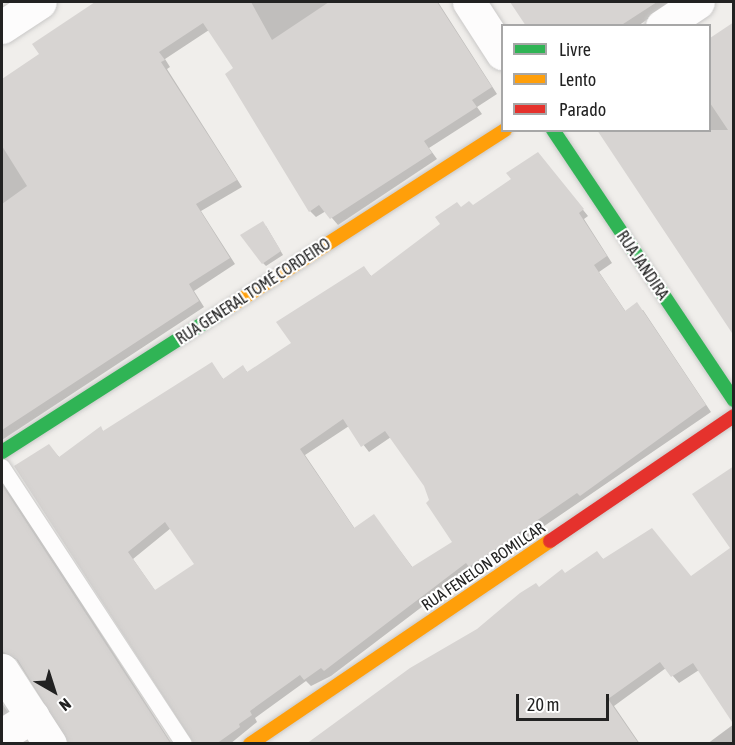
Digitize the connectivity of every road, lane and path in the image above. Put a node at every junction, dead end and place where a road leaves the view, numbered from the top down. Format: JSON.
{"nodes":[{"id":1,"x":40,"y":2,"type":"edge"},
{"id":2,"x":469,"y":2,"type":"edge"},
{"id":3,"x":698,"y":2,"type":"edge"},
{"id":4,"x":665,"y":24,"type":"edge"},
{"id":5,"x":2,"y":27,"type":"edge"},
{"id":6,"x":501,"y":51,"type":"edge"},
{"id":7,"x":502,"y":132,"type":"edge"},
{"id":8,"x":554,"y":132,"type":"edge"},
{"id":9,"x":734,"y":400,"type":"edge"},
{"id":10,"x":734,"y":416,"type":"edge"},
{"id":11,"x":2,"y":452,"type":"edge"},
{"id":12,"x":2,"y":467,"type":"edge"},
{"id":13,"x":2,"y":670,"type":"edge"},
{"id":14,"x":32,"y":716,"type":"junction"},
{"id":15,"x":2,"y":735,"type":"edge"},
{"id":16,"x":50,"y":744,"type":"edge"},
{"id":17,"x":184,"y":744,"type":"edge"},
{"id":18,"x":250,"y":744,"type":"edge"}],
"edges":[{"from":1,"to":5,"type":"street"},
{"from":2,"to":6,"type":"street"},
{"from":3,"to":4,"type":"street"},
{"from":7,"to":11,"type":"street","name":"RUA GENERAL TOMÉ CORDEIRO"},
{"from":8,"to":9,"type":"street","name":"RUA JANDIRA"},
{"from":10,"to":18,"type":"street","name":"RUA FENELON BOMILCAR"},
{"from":12,"to":17,"type":"lane"},
{"from":13,"to":14,"type":"street"},
{"from":14,"to":15,"type":"street"},
{"from":14,"to":16,"type":"street"}]}
